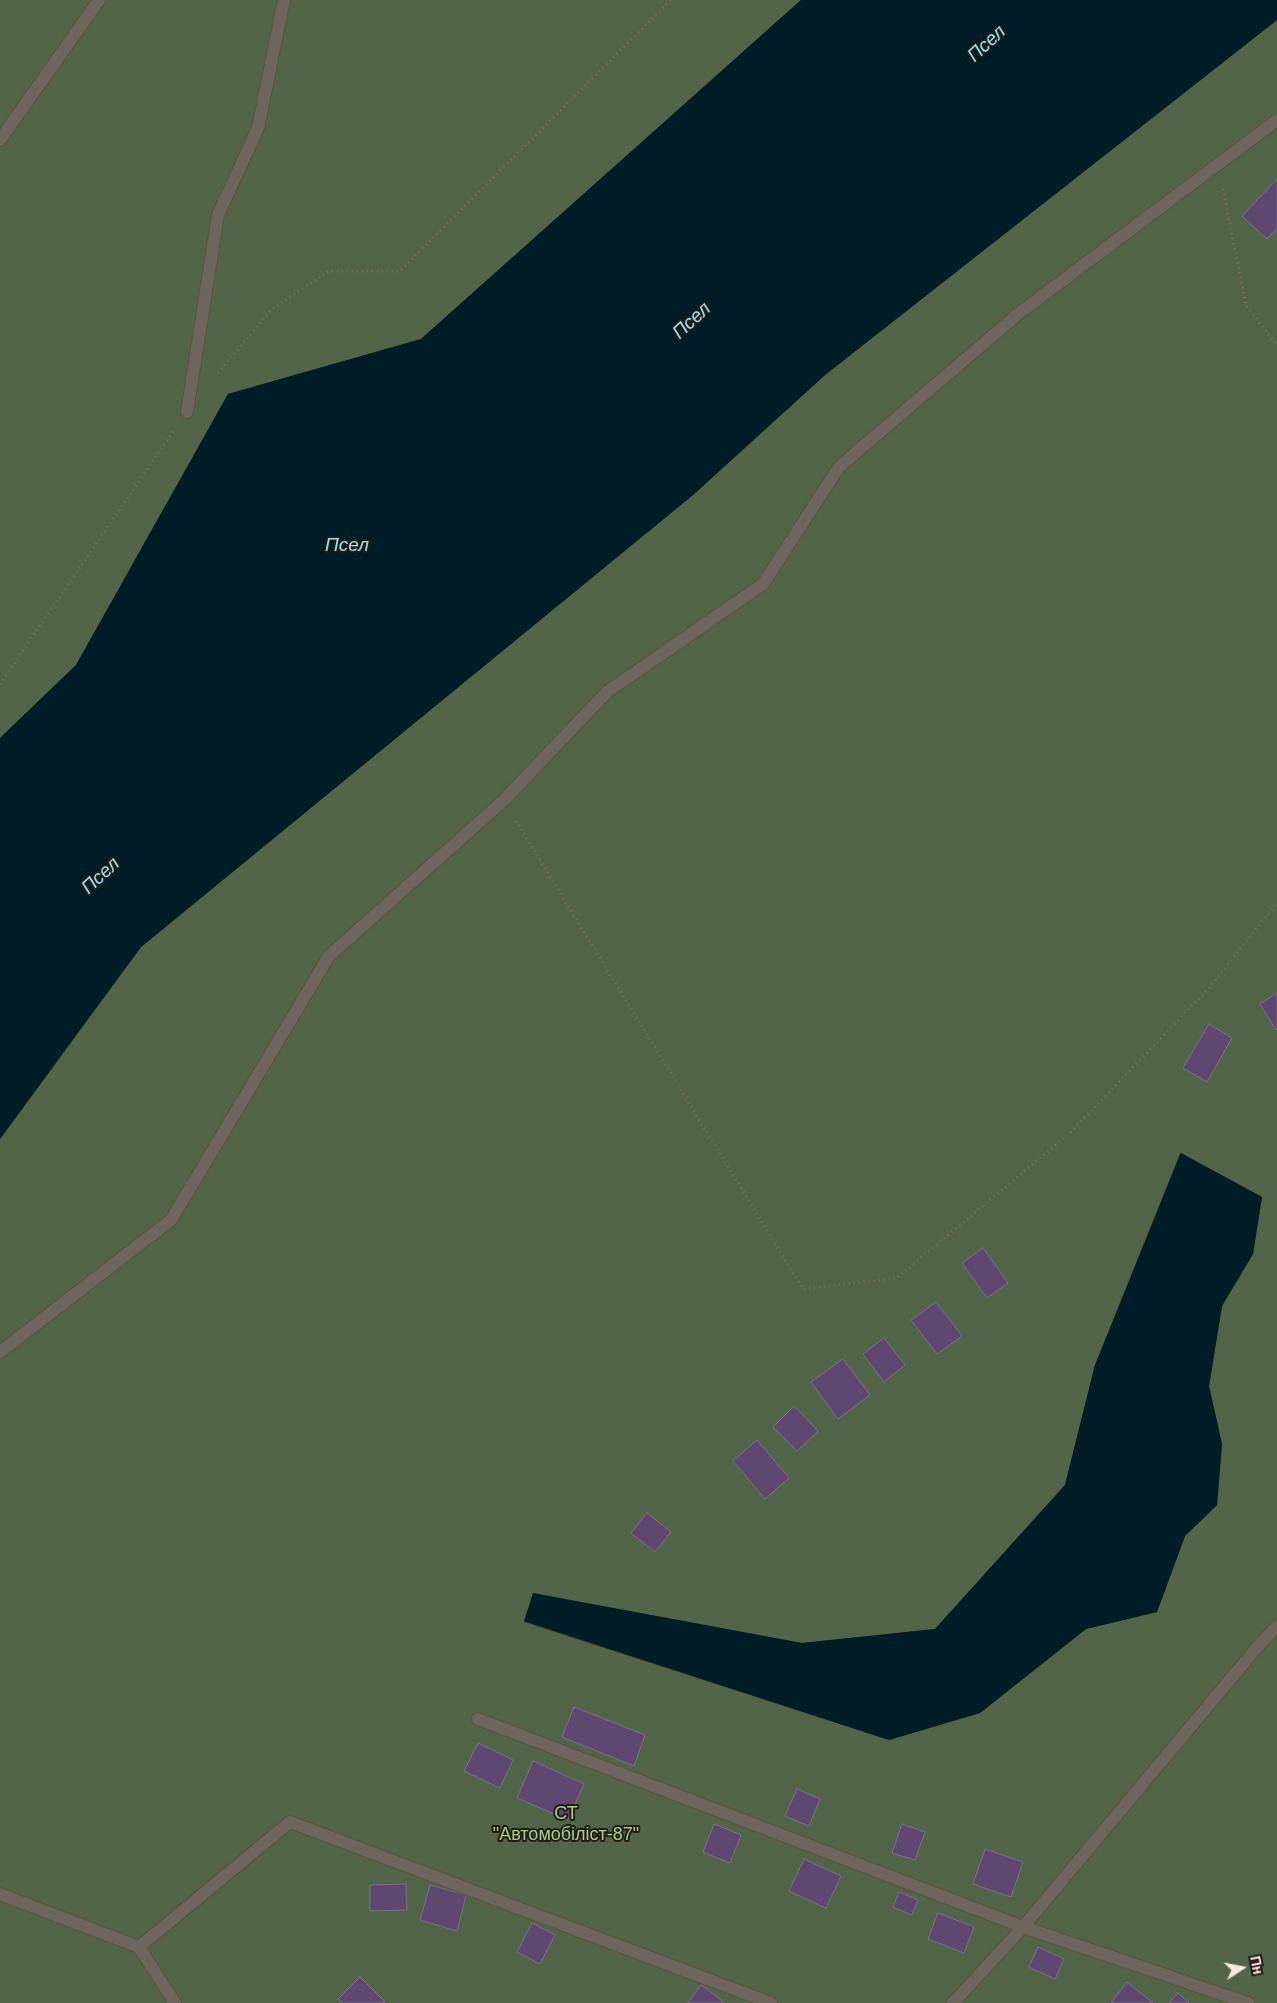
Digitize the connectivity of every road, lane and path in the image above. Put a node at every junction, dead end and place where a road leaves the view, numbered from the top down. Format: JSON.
{"nodes":[{"id":1,"x":99,"y":0,"type":"edge"},
{"id":2,"x":284,"y":0,"type":"edge"},
{"id":3,"x":671,"y":0,"type":"edge"},
{"id":4,"x":1277,"y":120,"type":"edge"},
{"id":5,"x":0,"y":140,"type":"edge"},
{"id":6,"x":1218,"y":164,"type":"junction"},
{"id":7,"x":1277,"y":344,"type":"edge"},
{"id":8,"x":216,"y":375,"type":"dead end"},
{"id":9,"x":186,"y":412,"type":"joint"},
{"id":10,"x":0,"y":684,"type":"edge"},
{"id":11,"x":503,"y":801,"type":"junction"},
{"id":12,"x":1277,"y":903,"type":"edge"},
{"id":13,"x":0,"y":1352,"type":"edge"},
{"id":14,"x":1277,"y":1626,"type":"edge"},
{"id":15,"x":478,"y":1718,"type":"dead end"},
{"id":16,"x":0,"y":1894,"type":"edge"},
{"id":17,"x":1023,"y":1927,"type":"junction"},
{"id":18,"x":140,"y":1947,"type":"junction"},
{"id":19,"x":174,"y":2003,"type":"edge"},
{"id":20,"x":770,"y":2003,"type":"edge"},
{"id":21,"x":953,"y":2003,"type":"edge"},
{"id":22,"x":1248,"y":2003,"type":"edge"}],
"edges":[{"from":1,"to":5,"type":"street"},
{"from":2,"to":9,"type":"street"},
{"from":3,"to":8,"type":"path"},
{"from":4,"to":6,"type":"street"},
{"from":6,"to":7,"type":"path"},
{"from":6,"to":11,"type":"street"},
{"from":9,"to":10,"type":"path"},
{"from":11,"to":12,"type":"path"},
{"from":11,"to":13,"type":"street"},
{"from":14,"to":17,"type":"street"},
{"from":15,"to":17,"type":"street"},
{"from":16,"to":18,"type":"street"},
{"from":17,"to":21,"type":"street"},
{"from":17,"to":22,"type":"street"},
{"from":18,"to":19,"type":"street"},
{"from":18,"to":20,"type":"street"}]}
